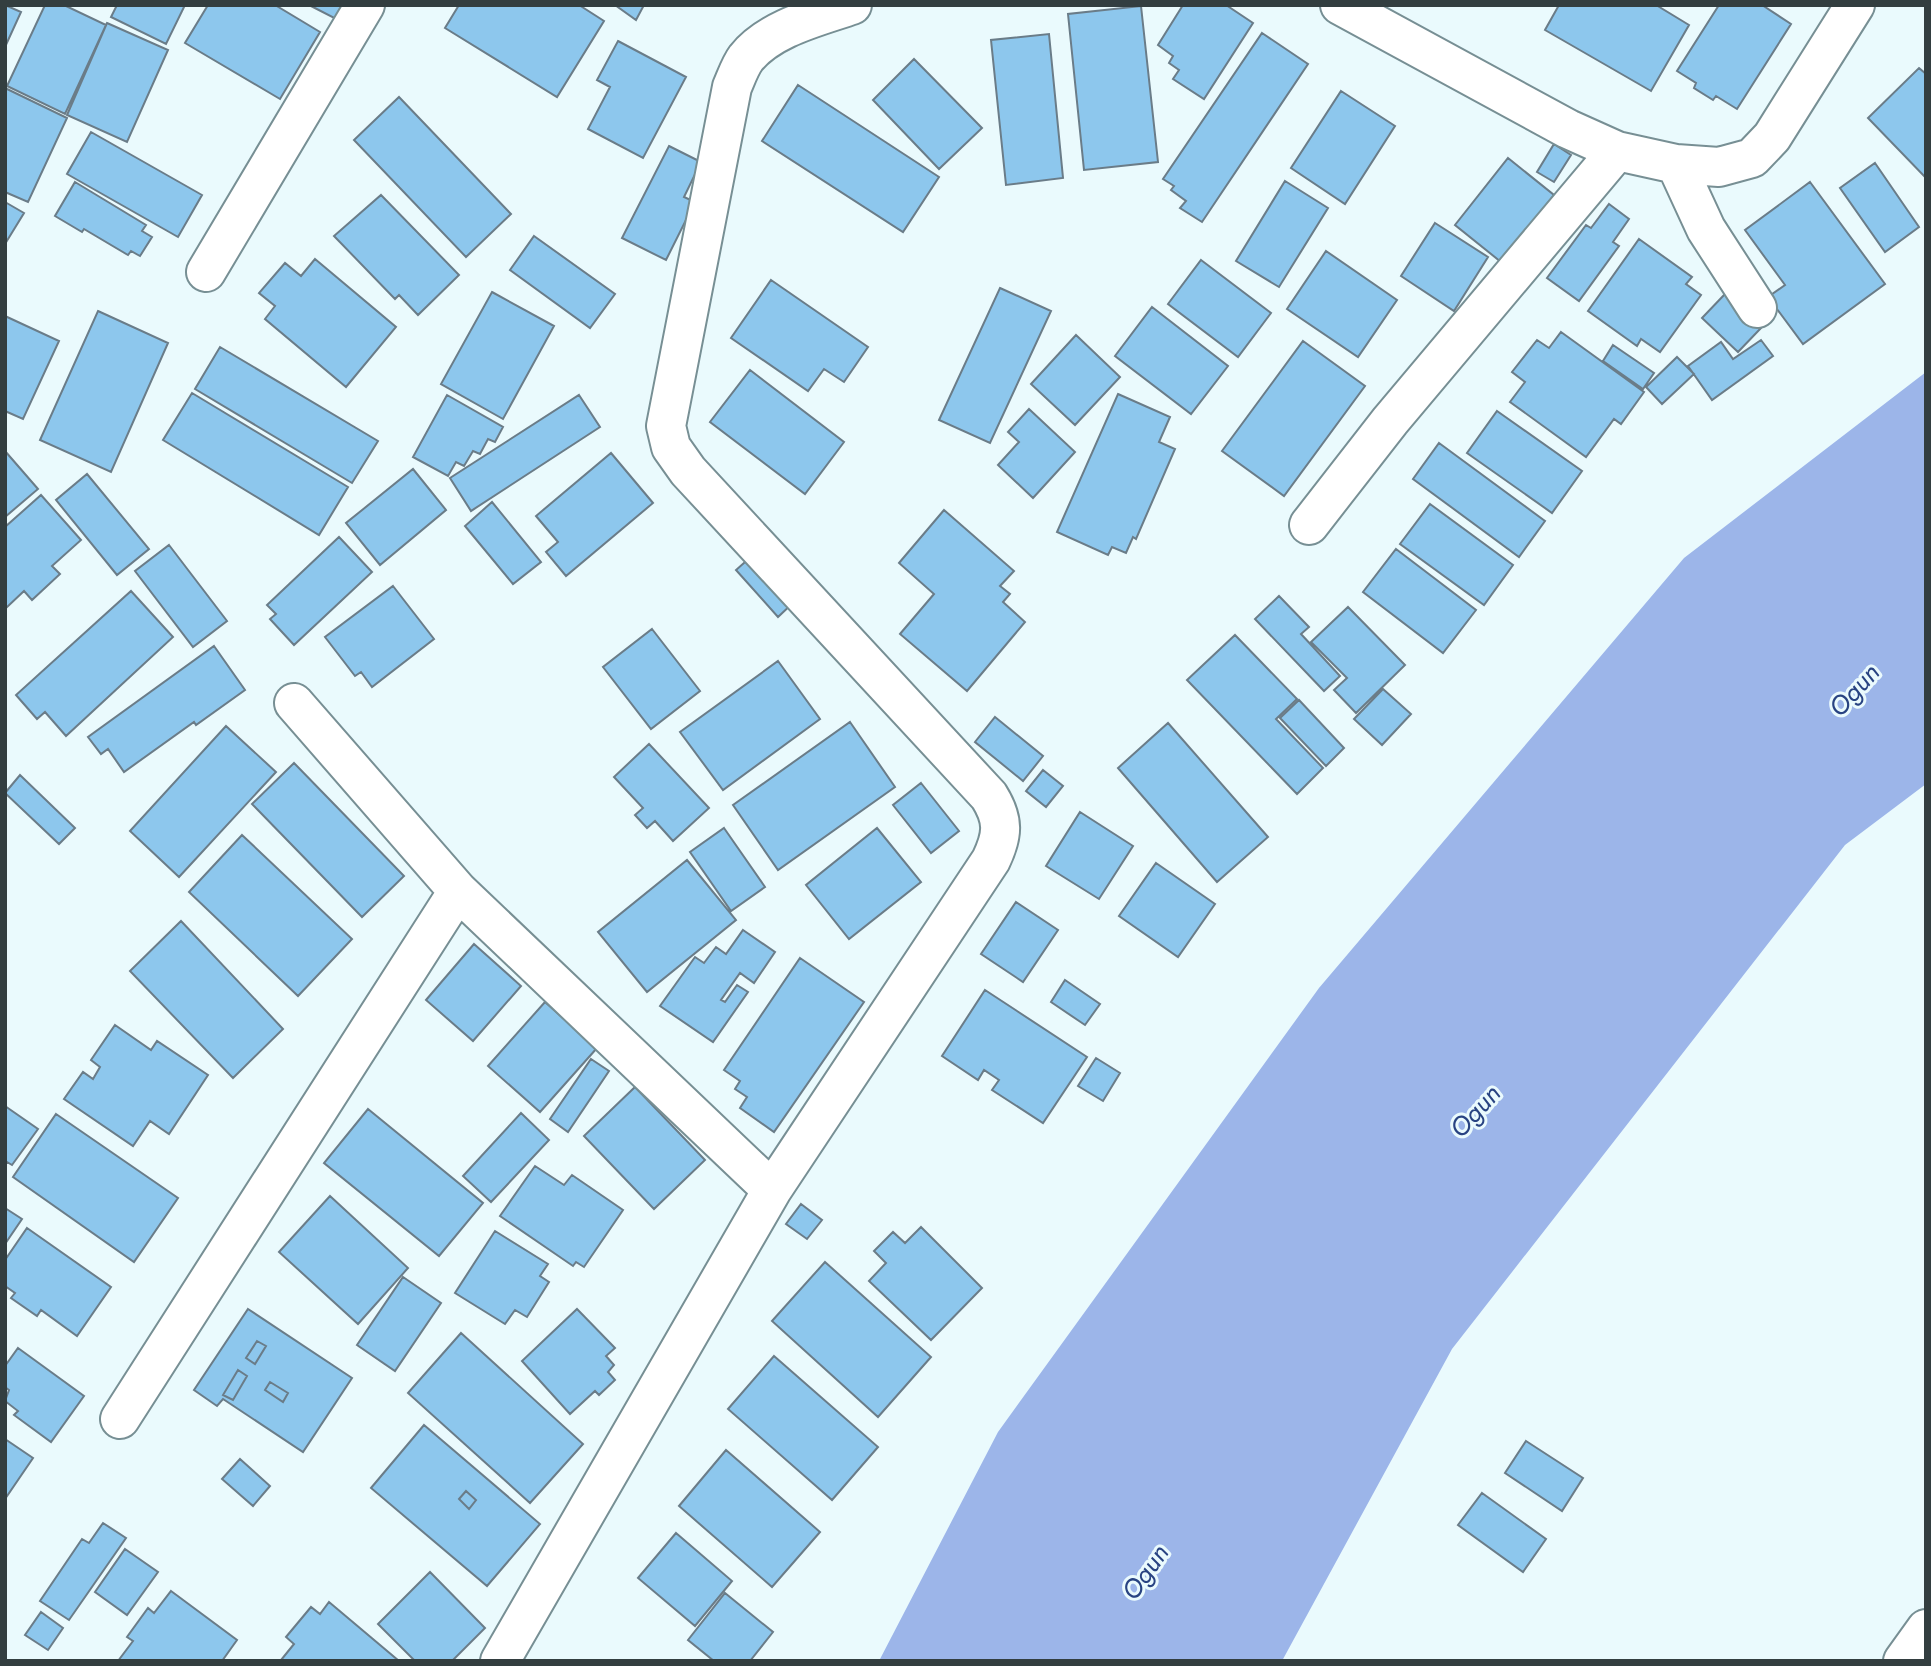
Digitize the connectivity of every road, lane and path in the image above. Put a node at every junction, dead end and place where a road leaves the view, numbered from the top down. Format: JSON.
{"nodes":[{"id":1,"x":365,"y":5,"type":"edge"},
{"id":2,"x":852,"y":5,"type":"edge"},
{"id":3,"x":1339,"y":5,"type":"edge"},
{"id":4,"x":1855,"y":5,"type":"edge"},
{"id":5,"x":805,"y":11,"type":"edge"},
{"id":6,"x":1617,"y":151,"type":"junction"},
{"id":7,"x":1676,"y":164,"type":"junction"},
{"id":8,"x":206,"y":272,"type":"dead end"},
{"id":9,"x":1757,"y":308,"type":"dead end"},
{"id":10,"x":1309,"y":525,"type":"dead end"},
{"id":11,"x":294,"y":703,"type":"dead end"},
{"id":12,"x":458,"y":891,"type":"junction"},
{"id":13,"x":772,"y":1190,"type":"junction"},
{"id":14,"x":120,"y":1419,"type":"dead end"},
{"id":15,"x":1926,"y":1629,"type":"edge"},
{"id":16,"x":500,"y":1661,"type":"edge"},
{"id":17,"x":1903,"y":1661,"type":"edge"}],
"edges":[{"from":1,"to":8,"type":"street"},
{"from":2,"to":5,"type":"street"},
{"from":3,"to":6,"type":"street"},
{"from":4,"to":7,"type":"street"},
{"from":5,"to":13,"type":"street"},
{"from":6,"to":7,"type":"street"},
{"from":6,"to":10,"type":"street"},
{"from":7,"to":9,"type":"street"},
{"from":11,"to":12,"type":"street"},
{"from":12,"to":13,"type":"street"},
{"from":12,"to":14,"type":"street"},
{"from":13,"to":16,"type":"street"},
{"from":15,"to":17,"type":"street"}]}
